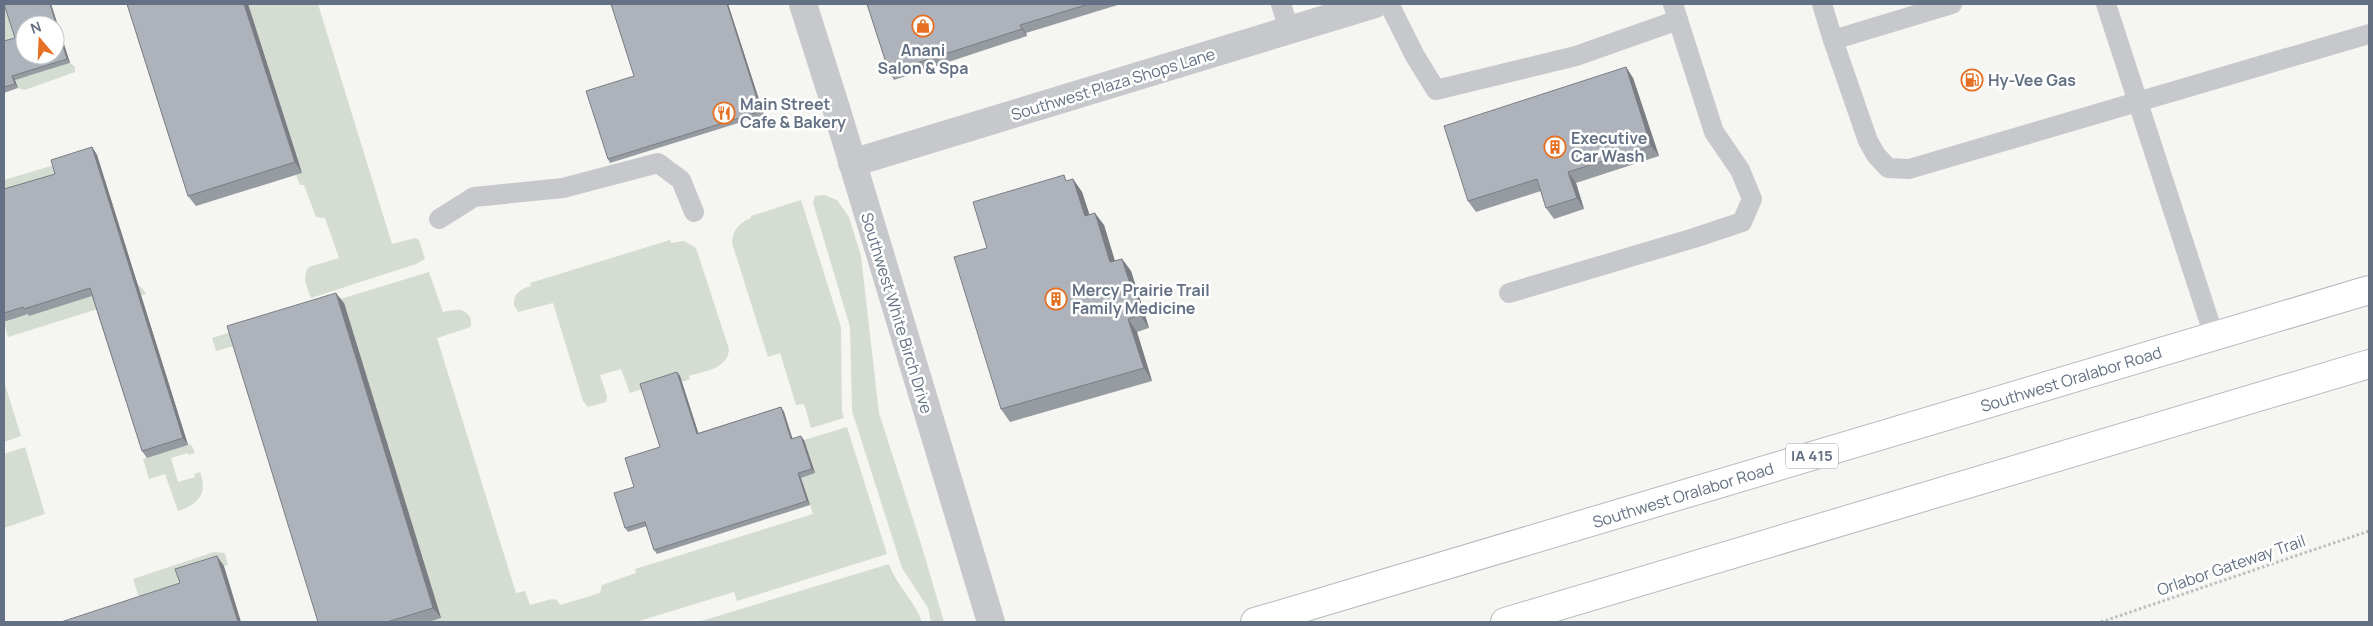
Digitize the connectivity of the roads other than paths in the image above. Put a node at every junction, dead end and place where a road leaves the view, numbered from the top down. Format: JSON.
{"nodes":[{"id":1,"x":803,"y":4,"type":"edge"},
{"id":2,"x":1281,"y":4,"type":"edge"},
{"id":3,"x":1375,"y":4,"type":"edge"},
{"id":4,"x":1389,"y":4,"type":"edge"},
{"id":5,"x":1822,"y":4,"type":"edge"},
{"id":6,"x":1952,"y":4,"type":"edge"},
{"id":7,"x":2106,"y":4,"type":"edge"},
{"id":8,"x":1675,"y":12,"type":"edge"},
{"id":9,"x":1289,"y":30,"type":"junction"},
{"id":10,"x":2369,"y":34,"type":"edge"},
{"id":11,"x":1832,"y":40,"type":"junction"},
{"id":12,"x":2138,"y":103,"type":"junction"},
{"id":13,"x":852,"y":164,"type":"junction"},
{"id":14,"x":694,"y":212,"type":"dead end"},
{"id":15,"x":439,"y":219,"type":"dead end"},
{"id":16,"x":2369,"y":290,"type":"edge"},
{"id":17,"x":1509,"y":293,"type":"dead end"},
{"id":18,"x":2214,"y":336,"type":"junction"},
{"id":19,"x":2369,"y":364,"type":"edge"},
{"id":20,"x":990,"y":622,"type":"edge"},
{"id":21,"x":1255,"y":622,"type":"edge"},
{"id":22,"x":1505,"y":622,"type":"edge"}],
"edges":[{"from":1,"to":13,"type":"street","name":"Southwest White Birch Drive"},
{"from":2,"to":9,"type":"lane"},
{"from":3,"to":9,"type":"street","name":"Southwest Plaza Shops Lane"},
{"from":4,"to":8,"type":"lane"},
{"from":5,"to":11,"type":"lane"},
{"from":6,"to":11,"type":"lane"},
{"from":7,"to":12,"type":"lane"},
{"from":8,"to":17,"type":"lane"},
{"from":9,"to":13,"type":"street","name":"Southwest Plaza Shops Lane"},
{"from":10,"to":12,"type":"lane"},
{"from":11,"to":12,"type":"lane"},
{"from":12,"to":18,"type":"lane"},
{"from":13,"to":20,"type":"street","name":"Southwest White Birch Drive"},
{"from":14,"to":15,"type":"lane"},
{"from":16,"to":18,"type":"main road","name":"Southwest Oralabor Road","number":"IA 415"},
{"from":18,"to":21,"type":"main road","name":"Southwest Oralabor Road","number":"IA 415"},
{"from":19,"to":22,"type":"main road"}]}
